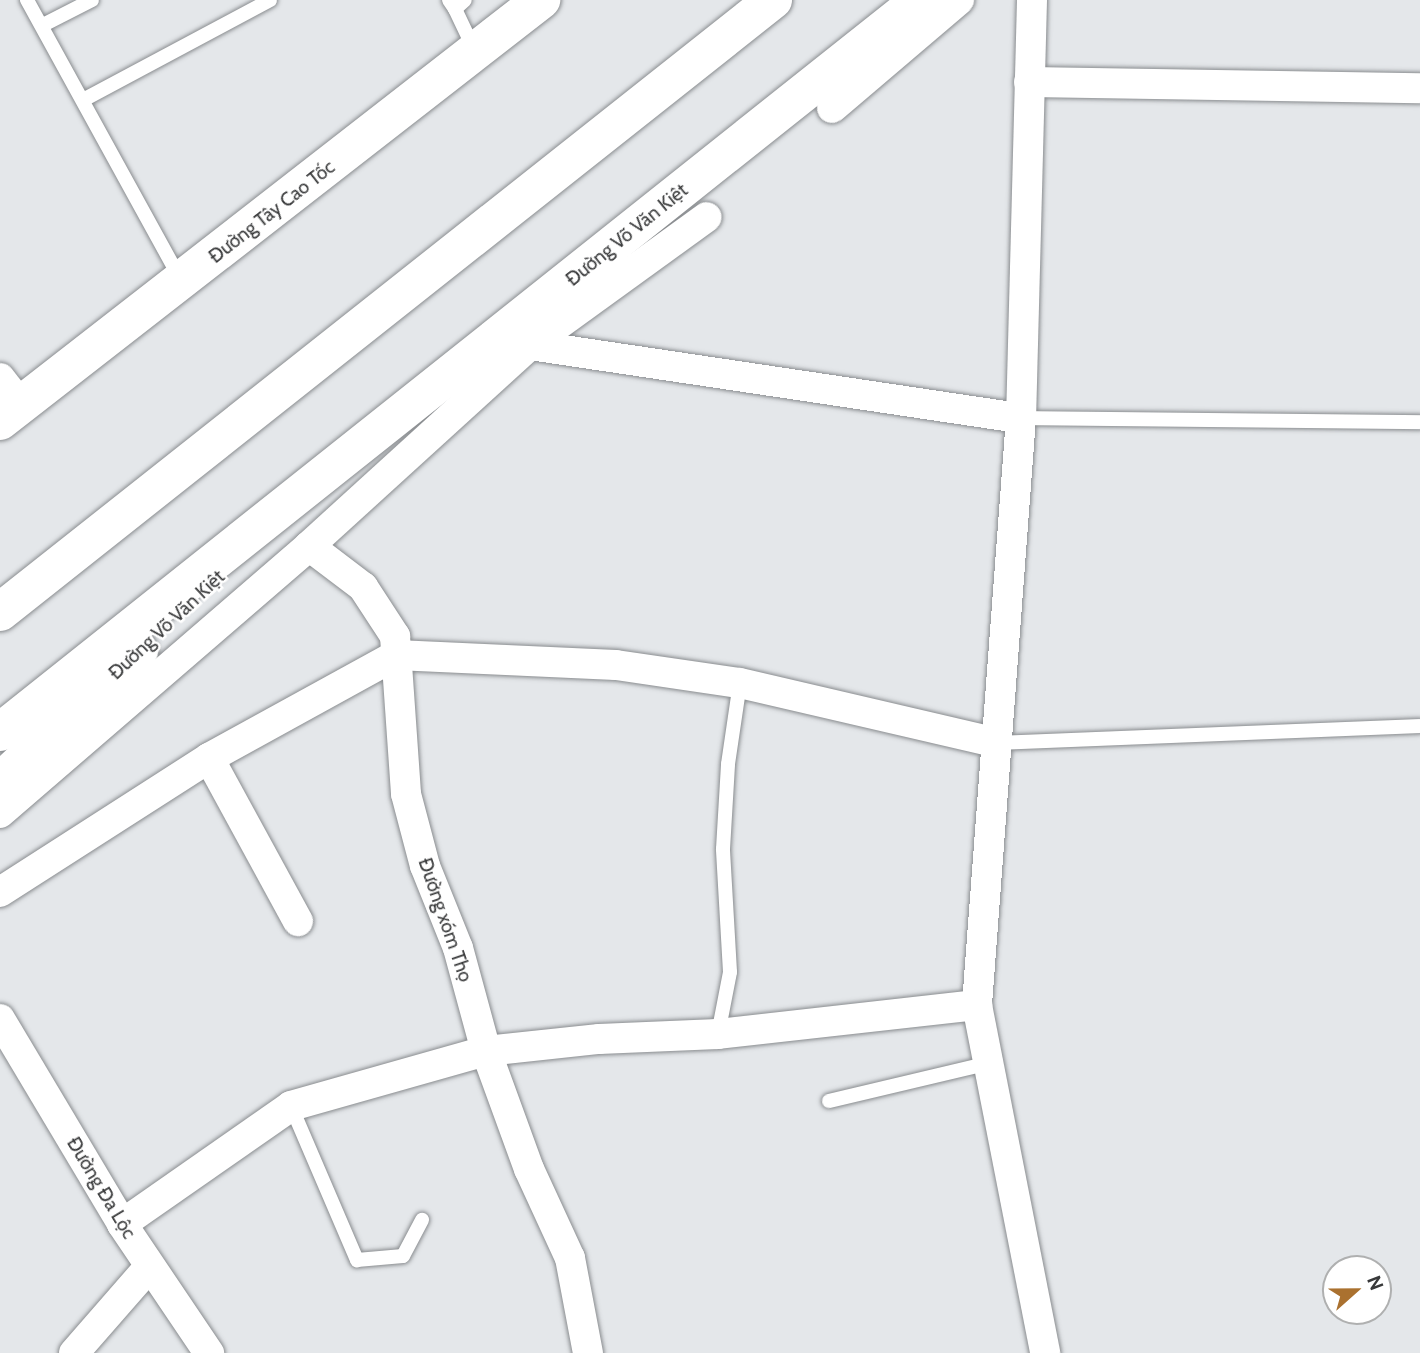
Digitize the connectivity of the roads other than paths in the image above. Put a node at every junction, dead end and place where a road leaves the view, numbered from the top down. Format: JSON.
{"nodes":[{"id":1,"x":27,"y":0,"type":"edge"},
{"id":2,"x":93,"y":0,"type":"edge"},
{"id":3,"x":270,"y":0,"type":"edge"},
{"id":4,"x":541,"y":0,"type":"edge"},
{"id":5,"x":773,"y":0,"type":"edge"},
{"id":6,"x":920,"y":0,"type":"edge"},
{"id":7,"x":959,"y":0,"type":"edge"},
{"id":8,"x":1032,"y":0,"type":"edge"},
{"id":9,"x":456,"y":3,"type":"edge"},
{"id":10,"x":43,"y":25,"type":"junction"},
{"id":11,"x":475,"y":52,"type":"junction"},
{"id":12,"x":1029,"y":82,"type":"junction"},
{"id":13,"x":1420,"y":88,"type":"edge"},
{"id":14,"x":83,"y":100,"type":"junction"},
{"id":15,"x":832,"y":107,"type":"dead end"},
{"id":16,"x":707,"y":217,"type":"dead end"},
{"id":17,"x":182,"y":282,"type":"junction"},
{"id":18,"x":530,"y":345,"type":"junction"},
{"id":19,"x":280,"y":390,"type":"junction"},
{"id":20,"x":7,"y":401,"type":"edge"},
{"id":21,"x":1021,"y":418,"type":"junction"},
{"id":22,"x":1420,"y":422,"type":"edge"},
{"id":23,"x":334,"y":469,"type":"junction"},
{"id":24,"x":310,"y":546,"type":"junction"},
{"id":25,"x":0,"y":582,"type":"edge"},
{"id":26,"x":0,"y":612,"type":"edge"},
{"id":27,"x":396,"y":655,"type":"junction"},
{"id":28,"x":740,"y":683,"type":"junction"},
{"id":29,"x":1420,"y":726,"type":"edge"},
{"id":30,"x":0,"y":732,"type":"edge"},
{"id":31,"x":997,"y":743,"type":"junction"},
{"id":32,"x":209,"y":758,"type":"junction"},
{"id":33,"x":0,"y":782,"type":"edge"},
{"id":34,"x":0,"y":813,"type":"edge"},
{"id":35,"x":0,"y":892,"type":"edge"},
{"id":36,"x":298,"y":921,"type":"dead end"},
{"id":37,"x":977,"y":1005,"type":"junction"},
{"id":38,"x":0,"y":1019,"type":"edge"},
{"id":39,"x":718,"y":1034,"type":"junction"},
{"id":40,"x":486,"y":1051,"type":"junction"},
{"id":41,"x":990,"y":1063,"type":"junction"},
{"id":42,"x":829,"y":1101,"type":"dead end"},
{"id":43,"x":291,"y":1106,"type":"junction"},
{"id":44,"x":422,"y":1220,"type":"dead end"},
{"id":45,"x":122,"y":1224,"type":"junction"},
{"id":46,"x":149,"y":1267,"type":"junction"},
{"id":47,"x":74,"y":1353,"type":"edge"},
{"id":48,"x":209,"y":1353,"type":"edge"},
{"id":49,"x":588,"y":1353,"type":"edge"},
{"id":50,"x":1045,"y":1353,"type":"edge"}],
"edges":[{"from":1,"to":10,"type":"lane"},
{"from":2,"to":10,"type":"lane"},
{"from":3,"to":14,"type":"lane"},
{"from":4,"to":11,"type":"main road","name":"Đường Tây Cao Tốc"},
{"from":5,"to":19,"type":"main road"},
{"from":6,"to":23,"type":"main road","name":"Đường Võ Văn Kiệt"},
{"from":7,"to":15,"type":"street"},
{"from":8,"to":12,"type":"street"},
{"from":9,"to":11,"type":"lane"},
{"from":10,"to":14,"type":"lane"},
{"from":11,"to":17,"type":"main road","name":"Đường Tây Cao Tốc"},
{"from":12,"to":13,"type":"street"},
{"from":12,"to":21,"type":"street"},
{"from":14,"to":17,"type":"lane"},
{"from":16,"to":18,"type":"street"},
{"from":17,"to":20,"type":"main road","name":"Đường Tây Cao Tốc"},
{"from":18,"to":21,"type":"street"},
{"from":18,"to":24,"type":"street"},
{"from":19,"to":25,"type":"main road"},
{"from":19,"to":26,"type":"main road"},
{"from":21,"to":22,"type":"lane"},
{"from":21,"to":31,"type":"street"},
{"from":23,"to":30,"type":"main road","name":"Đường Võ Văn Kiệt"},
{"from":23,"to":33,"type":"main road","name":"Đường Võ Văn Kiệt"},
{"from":24,"to":27,"type":"street","name":"Đường xóm Thọ"},
{"from":24,"to":34,"type":"street"},
{"from":27,"to":28,"type":"street"},
{"from":27,"to":32,"type":"street"},
{"from":27,"to":40,"type":"street","name":"Đường xóm Thọ"},
{"from":28,"to":31,"type":"street"},
{"from":28,"to":39,"type":"lane"},
{"from":29,"to":31,"type":"lane"},
{"from":31,"to":37,"type":"street"},
{"from":32,"to":35,"type":"street"},
{"from":32,"to":36,"type":"street"},
{"from":37,"to":39,"type":"street"},
{"from":37,"to":41,"type":"street"},
{"from":38,"to":45,"type":"street","name":"Đường Đa Lộc"},
{"from":39,"to":40,"type":"street"},
{"from":40,"to":43,"type":"street"},
{"from":40,"to":49,"type":"street","name":"Đường xóm Thọ"},
{"from":41,"to":42,"type":"lane"},
{"from":41,"to":50,"type":"street"},
{"from":43,"to":44,"type":"lane"},
{"from":43,"to":45,"type":"street"},
{"from":45,"to":46,"type":"street","name":"Đường Đa Lộc"},
{"from":46,"to":47,"type":"street"},
{"from":46,"to":48,"type":"street","name":"Đường Đa Lộc"}]}
